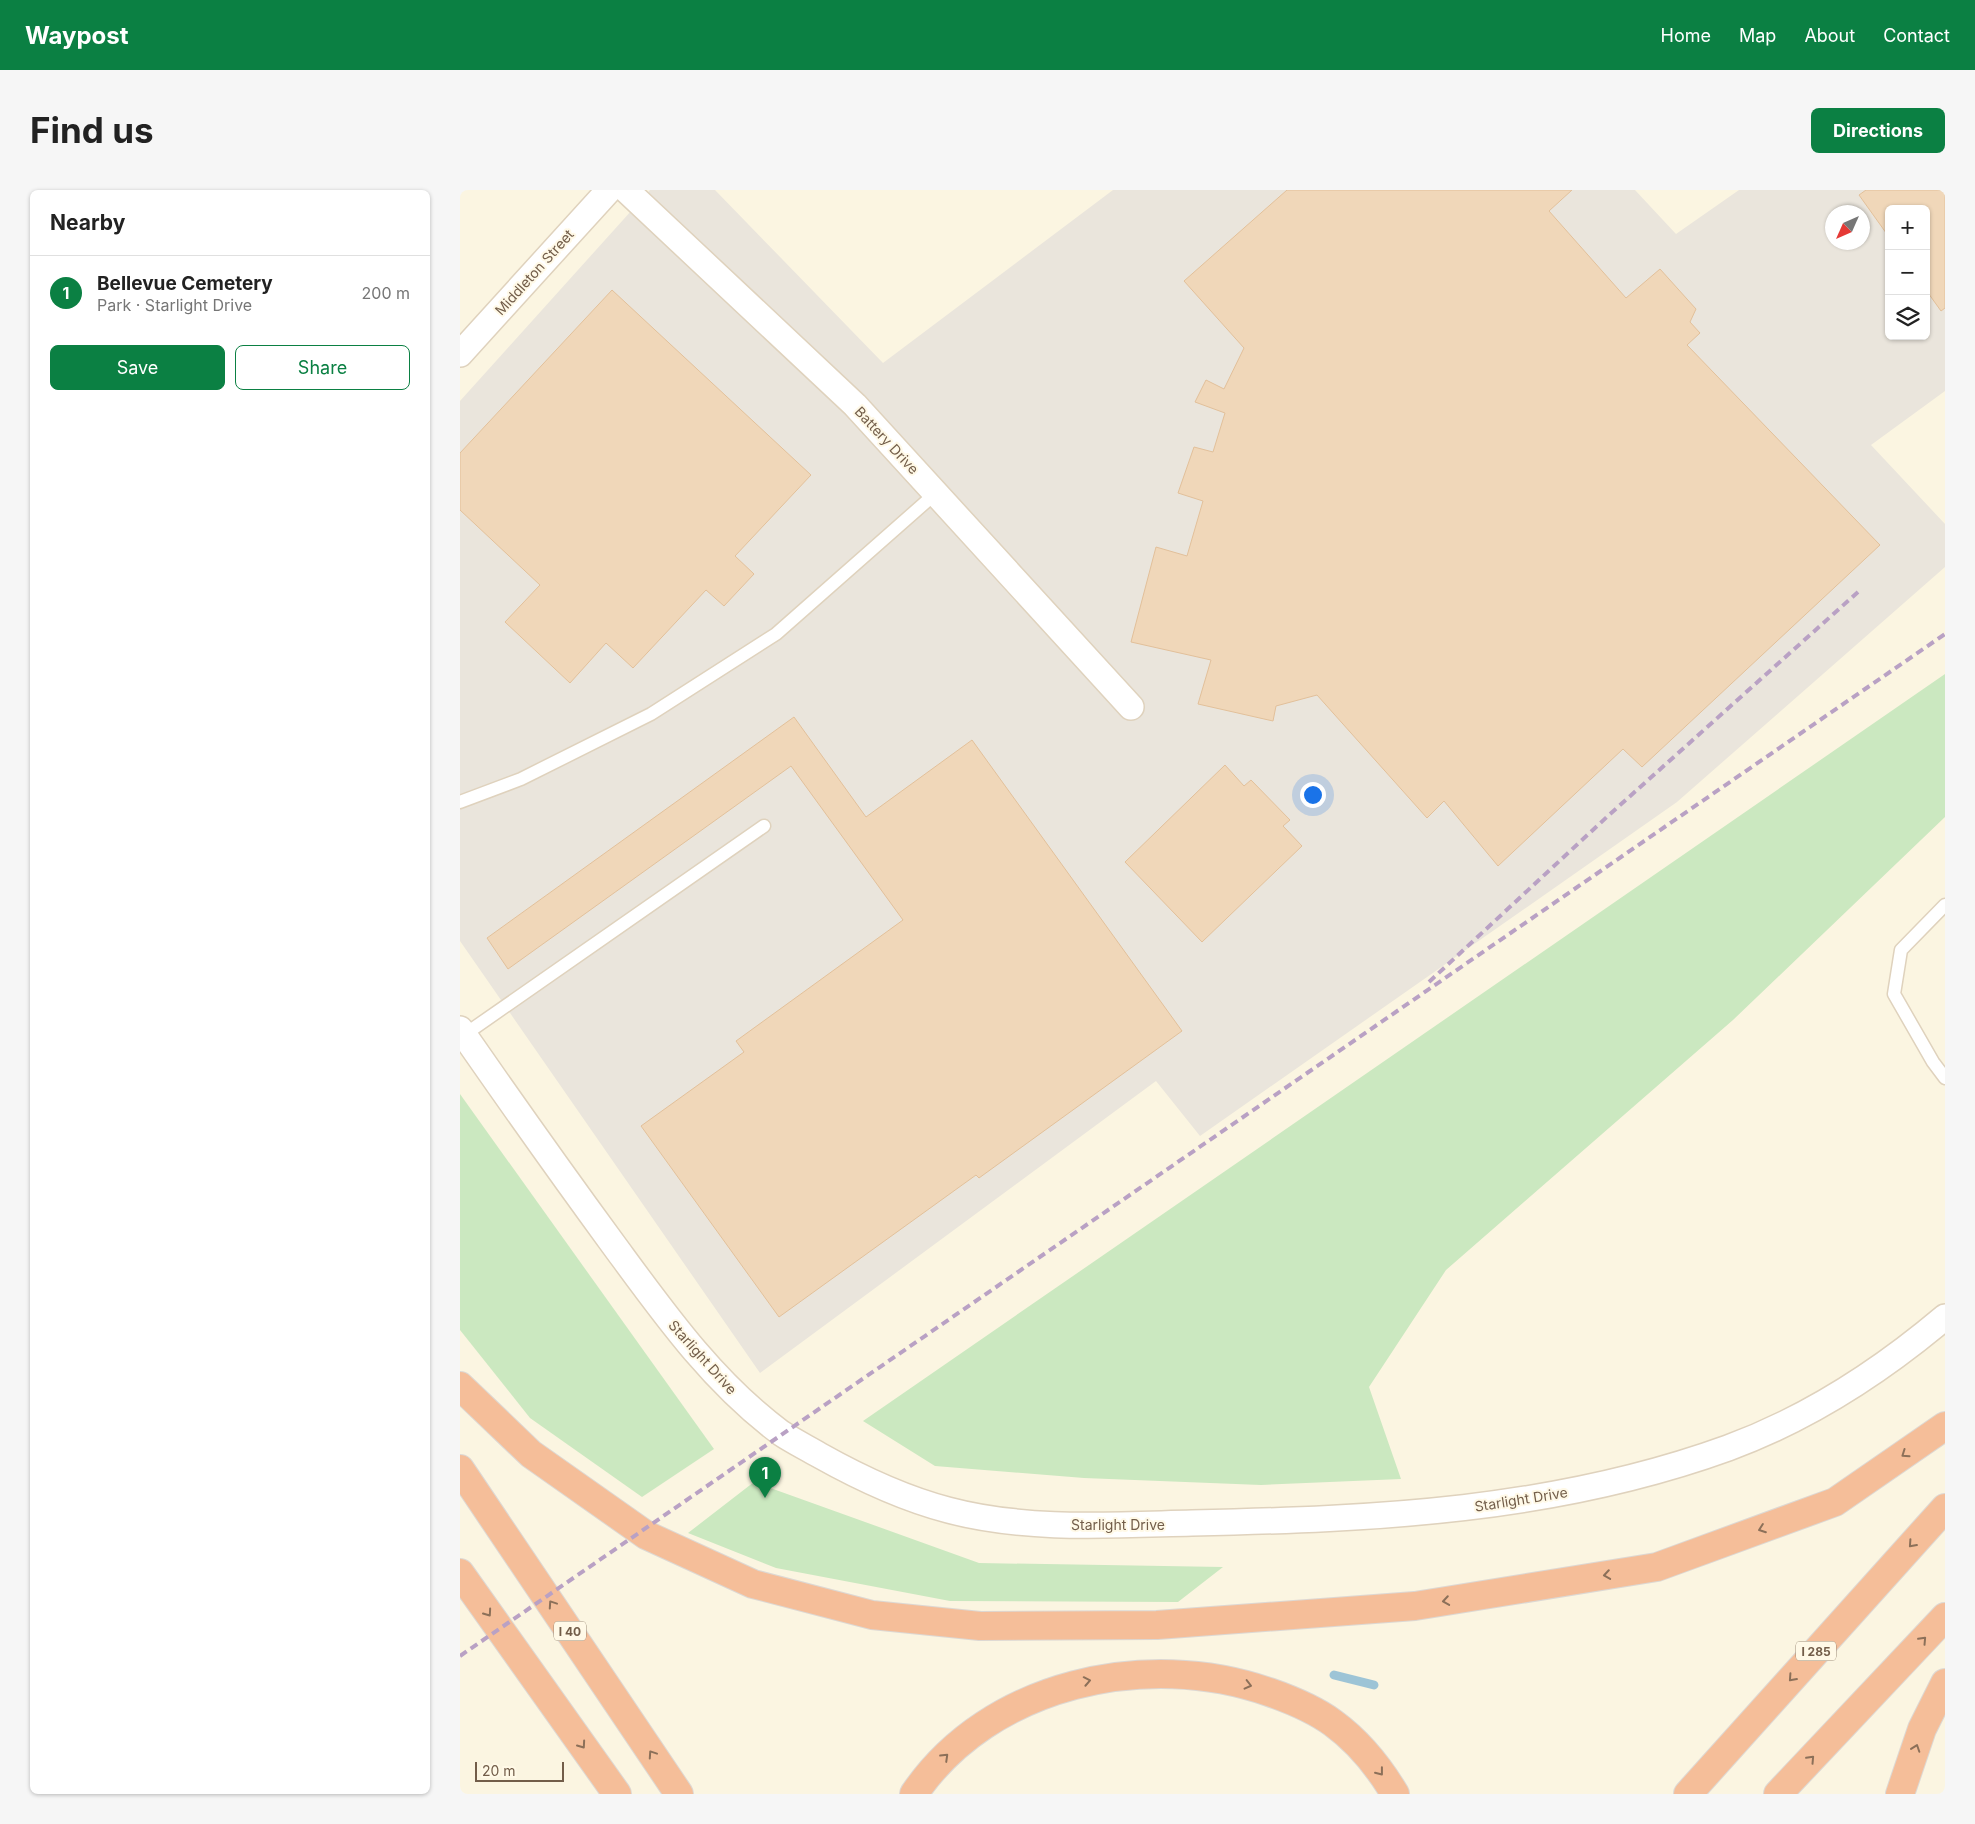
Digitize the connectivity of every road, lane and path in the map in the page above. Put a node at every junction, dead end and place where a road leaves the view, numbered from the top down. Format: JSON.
{"nodes":[{"id":1,"x":608,"y":190,"type":"edge"},
{"id":2,"x":626,"y":190,"type":"edge"},
{"id":3,"x":460,"y":354,"type":"edge"},
{"id":4,"x":936,"y":493,"type":"junction"},
{"id":5,"x":1131,"y":707,"type":"dead end"},
{"id":6,"x":460,"y":802,"type":"edge"},
{"id":7,"x":764,"y":826,"type":"dead end"},
{"id":8,"x":1945,"y":905,"type":"edge"},
{"id":9,"x":462,"y":1032,"type":"edge"},
{"id":10,"x":1945,"y":1078,"type":"edge"},
{"id":11,"x":1945,"y":1317,"type":"edge"},
{"id":12,"x":460,"y":1386,"type":"edge"},
{"id":13,"x":1945,"y":1426,"type":"edge"},
{"id":14,"x":460,"y":1469,"type":"edge"},
{"id":15,"x":1945,"y":1508,"type":"edge"},
{"id":16,"x":460,"y":1573,"type":"edge"},
{"id":17,"x":1945,"y":1617,"type":"edge"},
{"id":18,"x":1945,"y":1683,"type":"edge"},
{"id":19,"x":617,"y":1794,"type":"edge"},
{"id":20,"x":679,"y":1794,"type":"edge"},
{"id":21,"x":914,"y":1794,"type":"edge"},
{"id":22,"x":1395,"y":1794,"type":"edge"},
{"id":23,"x":1688,"y":1794,"type":"edge"},
{"id":24,"x":1778,"y":1794,"type":"edge"},
{"id":25,"x":1900,"y":1794,"type":"edge"}],
"edges":[{"from":1,"to":3,"type":"street","name":"Middleton Street"},
{"from":2,"to":4,"type":"street","name":"Battery Drive"},
{"from":4,"to":5,"type":"street","name":"Battery Drive"},
{"from":4,"to":6,"type":"lane"},
{"from":7,"to":9,"type":"lane"},
{"from":8,"to":10,"type":"lane"},
{"from":9,"to":11,"type":"street","name":"Starlight Drive"},
{"from":13,"to":12,"type":"highway","one_way":true},
{"from":20,"to":14,"type":"highway","number":"I 40","one_way":true},
{"from":15,"to":23,"type":"highway","number":"I 285","one_way":true},
{"from":16,"to":19,"type":"highway","one_way":true},
{"from":24,"to":17,"type":"highway","one_way":true},
{"from":25,"to":18,"type":"highway","one_way":true},
{"from":21,"to":22,"type":"highway","one_way":true}]}
